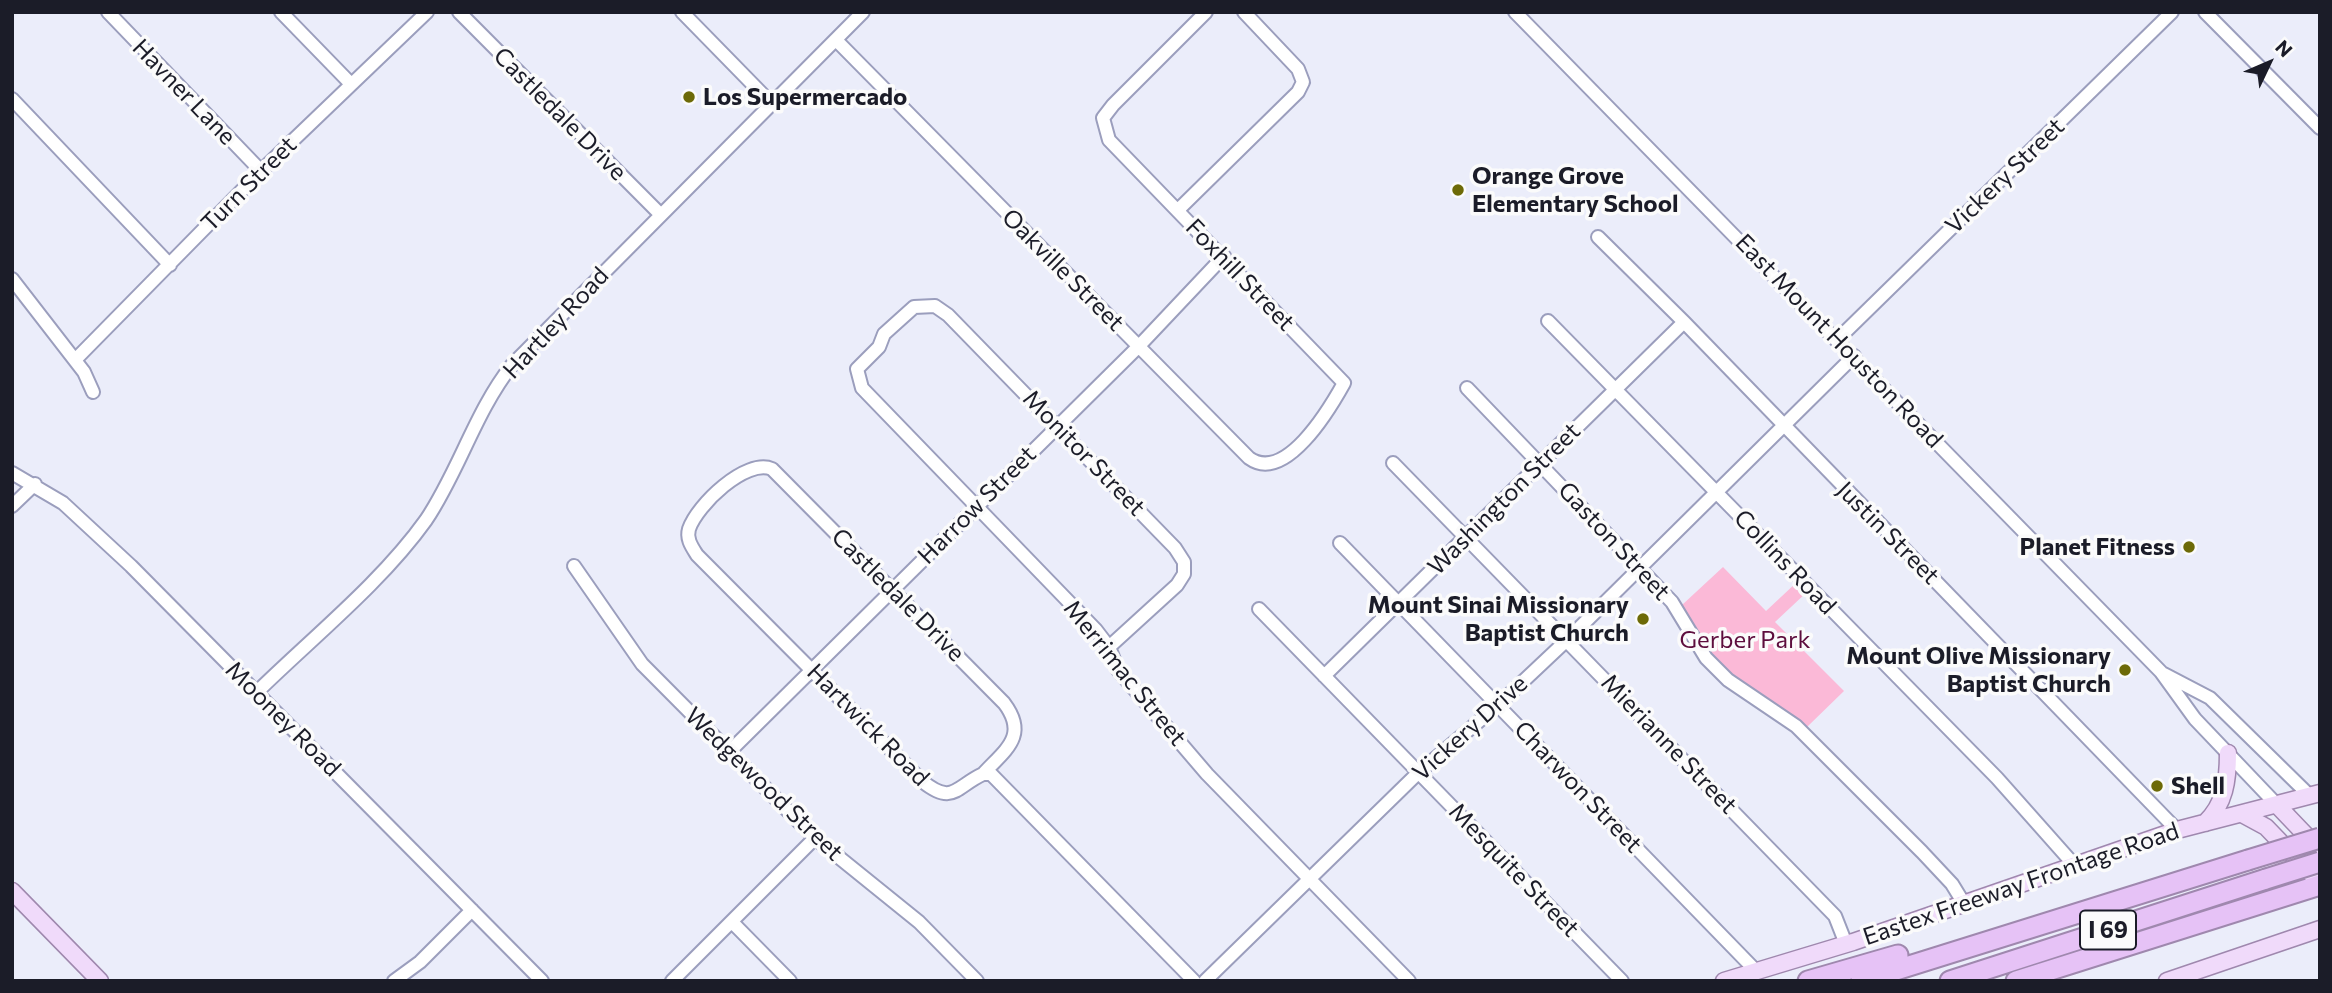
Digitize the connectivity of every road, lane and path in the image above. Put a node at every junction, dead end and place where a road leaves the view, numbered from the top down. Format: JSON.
{"nodes":[{"id":1,"x":107,"y":12,"type":"edge"},
{"id":2,"x":281,"y":12,"type":"edge"},
{"id":3,"x":427,"y":12,"type":"edge"},
{"id":4,"x":459,"y":12,"type":"edge"},
{"id":5,"x":682,"y":12,"type":"edge"},
{"id":6,"x":863,"y":12,"type":"edge"},
{"id":7,"x":1206,"y":12,"type":"edge"},
{"id":8,"x":1244,"y":12,"type":"edge"},
{"id":9,"x":1515,"y":12,"type":"edge"},
{"id":10,"x":2172,"y":12,"type":"edge"},
{"id":11,"x":2205,"y":12,"type":"edge"},
{"id":12,"x":836,"y":40,"type":"junction"},
{"id":13,"x":351,"y":84,"type":"junction"},
{"id":14,"x":12,"y":99,"type":"edge"},
{"id":15,"x":772,"y":104,"type":"junction"},
{"id":16,"x":2320,"y":128,"type":"edge"},
{"id":17,"x":261,"y":171,"type":"junction"},
{"id":18,"x":1178,"y":210,"type":"junction"},
{"id":19,"x":661,"y":215,"type":"junction"},
{"id":20,"x":1598,"y":237,"type":"dead end"},
{"id":21,"x":1224,"y":257,"type":"junction"},
{"id":22,"x":170,"y":265,"type":"junction"},
{"id":23,"x":12,"y":279,"type":"edge"},
{"id":24,"x":1548,"y":321,"type":"dead end"},
{"id":25,"x":1684,"y":322,"type":"junction"},
{"id":26,"x":888,"y":330,"type":"joint"},
{"id":27,"x":1838,"y":339,"type":"junction"},
{"id":28,"x":1139,"y":346,"type":"junction"},
{"id":29,"x":1854,"y":356,"type":"junction"},
{"id":30,"x":75,"y":360,"type":"junction"},
{"id":31,"x":1467,"y":388,"type":"dead end"},
{"id":32,"x":1616,"y":389,"type":"junction"},
{"id":33,"x":93,"y":392,"type":"dead end"},
{"id":34,"x":1784,"y":425,"type":"junction"},
{"id":35,"x":1056,"y":427,"type":"junction"},
{"id":36,"x":1298,"y":444,"type":"joint"},
{"id":37,"x":1393,"y":463,"type":"dead end"},
{"id":38,"x":1540,"y":464,"type":"junction"},
{"id":39,"x":12,"y":473,"type":"edge"},
{"id":40,"x":35,"y":484,"type":"junction"},
{"id":41,"x":722,"y":490,"type":"joint"},
{"id":42,"x":1717,"y":492,"type":"junction"},
{"id":43,"x":12,"y":506,"type":"edge"},
{"id":44,"x":976,"y":507,"type":"junction"},
{"id":45,"x":1466,"y":536,"type":"junction"},
{"id":46,"x":1340,"y":542,"type":"dead end"},
{"id":47,"x":574,"y":566,"type":"dead end"},
{"id":48,"x":1640,"y":567,"type":"junction"},
{"id":49,"x":893,"y":589,"type":"junction"},
{"id":50,"x":1399,"y":603,"type":"junction"},
{"id":51,"x":1259,"y":609,"type":"dead end"},
{"id":52,"x":1567,"y":640,"type":"junction"},
{"id":53,"x":1109,"y":647,"type":"junction"},
{"id":54,"x":811,"y":670,"type":"junction"},
{"id":55,"x":2161,"y":672,"type":"junction"},
{"id":56,"x":1324,"y":676,"type":"junction"},
{"id":57,"x":257,"y":692,"type":"junction"},
{"id":58,"x":1498,"y":705,"type":"junction"},
{"id":59,"x":2221,"y":709,"type":"junction"},
{"id":60,"x":2204,"y":727,"type":"junction"},
{"id":61,"x":729,"y":752,"type":"junction"},
{"id":62,"x":2228,"y":753,"type":"junction"},
{"id":63,"x":1418,"y":772,"type":"junction"},
{"id":64,"x":983,"y":774,"type":"junction"},
{"id":65,"x":2317,"y":798,"type":"edge"},
{"id":66,"x":2277,"y":805,"type":"junction"},
{"id":67,"x":2242,"y":814,"type":"junction"},
{"id":68,"x":2204,"y":823,"type":"junction"},
{"id":69,"x":2177,"y":830,"type":"junction"},
{"id":70,"x":815,"y":838,"type":"junction"},
{"id":71,"x":2320,"y":838,"type":"edge"},
{"id":72,"x":2320,"y":850,"type":"edge"},
{"id":73,"x":2320,"y":862,"type":"edge"},
{"id":74,"x":2076,"y":867,"type":"junction"},
{"id":75,"x":1310,"y":880,"type":"junction"},
{"id":76,"x":2320,"y":884,"type":"edge"},
{"id":77,"x":12,"y":891,"type":"edge"},
{"id":78,"x":1963,"y":902,"type":"junction"},
{"id":79,"x":472,"y":910,"type":"junction"},
{"id":80,"x":2320,"y":916,"type":"edge"},
{"id":81,"x":732,"y":922,"type":"junction"},
{"id":82,"x":2320,"y":929,"type":"edge"},
{"id":83,"x":2025,"y":930,"type":"junction"},
{"id":84,"x":2297,"y":937,"type":"junction"},
{"id":85,"x":1846,"y":944,"type":"junction"},
{"id":86,"x":1757,"y":972,"type":"junction"},
{"id":87,"x":100,"y":981,"type":"edge"},
{"id":88,"x":394,"y":981,"type":"edge"},
{"id":89,"x":542,"y":981,"type":"edge"},
{"id":90,"x":672,"y":981,"type":"edge"},
{"id":91,"x":790,"y":981,"type":"edge"},
{"id":92,"x":977,"y":981,"type":"edge"},
{"id":93,"x":1194,"y":981,"type":"edge"},
{"id":94,"x":1205,"y":981,"type":"edge"},
{"id":95,"x":1409,"y":981,"type":"edge"},
{"id":96,"x":1622,"y":981,"type":"edge"},
{"id":97,"x":1724,"y":981,"type":"edge"},
{"id":98,"x":1808,"y":981,"type":"edge"},
{"id":99,"x":1861,"y":981,"type":"edge"},
{"id":100,"x":1950,"y":981,"type":"edge"},
{"id":101,"x":2016,"y":981,"type":"edge"},
{"id":102,"x":2167,"y":981,"type":"edge"}],
"edges":[{"from":1,"to":17,"type":"street","name":"Havner Lane"},
{"from":2,"to":13,"type":"street"},
{"from":3,"to":13,"type":"street","name":"Turn Street"},
{"from":4,"to":19,"type":"street","name":"Castledale Drive"},
{"from":5,"to":15,"type":"street"},
{"from":6,"to":12,"type":"street","name":"Hartley Road"},
{"from":7,"to":18,"type":"street","name":"Foxhill Street"},
{"from":8,"to":18,"type":"street"},
{"from":9,"to":27,"type":"street","name":"East Mount Houston Road"},
{"from":10,"to":27,"type":"street","name":"Vickery Street"},
{"from":11,"to":16,"type":"street"},
{"from":12,"to":15,"type":"street","name":"Hartley Road"},
{"from":12,"to":28,"type":"street","name":"Oakville Street"},
{"from":13,"to":17,"type":"street","name":"Turn Street"},
{"from":14,"to":22,"type":"street"},
{"from":15,"to":19,"type":"street","name":"Hartley Road"},
{"from":17,"to":22,"type":"street","name":"Turn Street"},
{"from":18,"to":21,"type":"street","name":"Foxhill Street"},
{"from":19,"to":57,"type":"street","name":"Hartley Road"},
{"from":20,"to":25,"type":"street","name":"Justin Street"},
{"from":21,"to":28,"type":"street","name":"Harrow Street"},
{"from":21,"to":36,"type":"street","name":"Foxhill Street"},
{"from":22,"to":30,"type":"street","name":"Turn Street"},
{"from":23,"to":30,"type":"street"},
{"from":24,"to":32,"type":"street","name":"Collins Road"},
{"from":25,"to":32,"type":"street","name":"Washington Street"},
{"from":25,"to":34,"type":"street","name":"Justin Street"},
{"from":26,"to":35,"type":"street","name":"Monitor Street"},
{"from":26,"to":44,"type":"street","name":"Merrimac Street"},
{"from":27,"to":29,"type":"street","name":"East Mount Houston Road"},
{"from":28,"to":35,"type":"street","name":"Harrow Street"},
{"from":28,"to":36,"type":"street","name":"Oakville Street"},
{"from":29,"to":34,"type":"street","name":"Vickery Drive"},
{"from":29,"to":55,"type":"street","name":"East Mount Houston Road"},
{"from":30,"to":33,"type":"street"},
{"from":31,"to":38,"type":"street","name":"Gaston Street"},
{"from":32,"to":38,"type":"street","name":"Washington Street"},
{"from":32,"to":42,"type":"street","name":"Collins Road"},
{"from":34,"to":42,"type":"street","name":"Vickery Drive"},
{"from":34,"to":69,"type":"street","name":"Justin Street"},
{"from":35,"to":44,"type":"street","name":"Harrow Street"},
{"from":35,"to":53,"type":"street","name":"Monitor Street"},
{"from":37,"to":45,"type":"street","name":"Mierianne Street"},
{"from":38,"to":45,"type":"street","name":"Washington Street"},
{"from":38,"to":48,"type":"street","name":"Gaston Street"},
{"from":39,"to":40,"type":"street","name":"Mooney Road"},
{"from":40,"to":43,"type":"street"},
{"from":40,"to":57,"type":"street","name":"Mooney Road"},
{"from":41,"to":49,"type":"street","name":"Castledale Drive"},
{"from":41,"to":54,"type":"street","name":"Hartwick Road"},
{"from":42,"to":48,"type":"street","name":"Vickery Drive"},
{"from":42,"to":74,"type":"street","name":"Collins Road"},
{"from":44,"to":49,"type":"street","name":"Harrow Street"},
{"from":44,"to":53,"type":"street","name":"Merrimac Street"},
{"from":45,"to":50,"type":"street","name":"Washington Street"},
{"from":45,"to":52,"type":"street","name":"Mierianne Street"},
{"from":46,"to":50,"type":"street","name":"Charwon Street"},
{"from":47,"to":61,"type":"street","name":"Wedgewood Street"},
{"from":48,"to":52,"type":"street","name":"Vickery Drive"},
{"from":48,"to":78,"type":"street","name":"Gaston Street"},
{"from":49,"to":54,"type":"street","name":"Harrow Street"},
{"from":49,"to":64,"type":"street","name":"Castledale Drive"},
{"from":50,"to":56,"type":"street","name":"Washington Street"},
{"from":50,"to":58,"type":"street","name":"Charwon Street"},
{"from":51,"to":56,"type":"street","name":"Mesquite Street"},
{"from":52,"to":58,"type":"street","name":"Vickery Drive"},
{"from":52,"to":85,"type":"street","name":"Mierianne Street"},
{"from":53,"to":75,"type":"street","name":"Merrimac Street"},
{"from":54,"to":61,"type":"street","name":"Harrow Street"},
{"from":54,"to":64,"type":"street","name":"Hartwick Road"},
{"from":55,"to":59,"type":"street","name":"East Mount Houston Road"},
{"from":55,"to":60,"type":"street","name":"East Mount Houston Road"},
{"from":56,"to":63,"type":"street","name":"Mesquite Street"},
{"from":57,"to":79,"type":"street","name":"Mooney Road"},
{"from":58,"to":63,"type":"street","name":"Vickery Drive"},
{"from":58,"to":86,"type":"street","name":"Charwon Street"},
{"from":59,"to":60,"type":"street"},
{"from":59,"to":65,"type":"street","name":"East Mount Houston Road"},
{"from":60,"to":62,"type":"street","name":"East Mount Houston Road"},
{"from":61,"to":70,"type":"street","name":"Wedgewood Street"},
{"from":62,"to":66,"type":"street","name":"East Mount Houston Road"},
{"from":62,"to":68,"type":"main road"},
{"from":63,"to":75,"type":"street","name":"Vickery Drive"},
{"from":63,"to":96,"type":"street","name":"Mesquite Street"},
{"from":64,"to":93,"type":"street"},
{"from":65,"to":66,"type":"main road","name":"Eastex Freeway Frontage Road"},
{"from":66,"to":67,"type":"main road","name":"Eastex Freeway Frontage Road"},
{"from":66,"to":72,"type":"main road","name":"East Mount Houston Road"},
{"from":67,"to":68,"type":"main road","name":"Eastex Freeway Frontage Road"},
{"from":67,"to":76,"type":"main road"},
{"from":68,"to":69,"type":"main road","name":"Eastex Freeway Frontage Road"},
{"from":69,"to":74,"type":"main road","name":"Eastex Freeway Frontage Road"},
{"from":70,"to":81,"type":"street"},
{"from":70,"to":92,"type":"street","name":"Wedgewood Street"},
{"from":71,"to":83,"type":"highway","number":"I 69","bridge":true},
{"from":73,"to":100,"type":"highway","number":"I 69","bridge":true},
{"from":74,"to":78,"type":"main road","name":"Eastex Freeway Frontage Road"},
{"from":75,"to":94,"type":"street","name":"Vickery Drive"},
{"from":75,"to":95,"type":"street","name":"Merrimac Street"},
{"from":76,"to":101,"type":"highway","number":"I 69"},
{"from":77,"to":87,"type":"main road"},
{"from":78,"to":85,"type":"main road","name":"Eastex Freeway Frontage Road"},
{"from":79,"to":88,"type":"street"},
{"from":79,"to":89,"type":"street","name":"Mooney Road"},
{"from":80,"to":84,"type":"main road"},
{"from":81,"to":90,"type":"street"},
{"from":81,"to":91,"type":"street"},
{"from":82,"to":84,"type":"main road"},
{"from":83,"to":98,"type":"highway"},
{"from":83,"to":99,"type":"highway","number":"I 69"},
{"from":84,"to":102,"type":"main road"},
{"from":85,"to":86,"type":"main road","name":"Eastex Freeway Frontage Road"},
{"from":86,"to":97,"type":"main road","name":"Eastex Freeway Frontage Road"}]}
